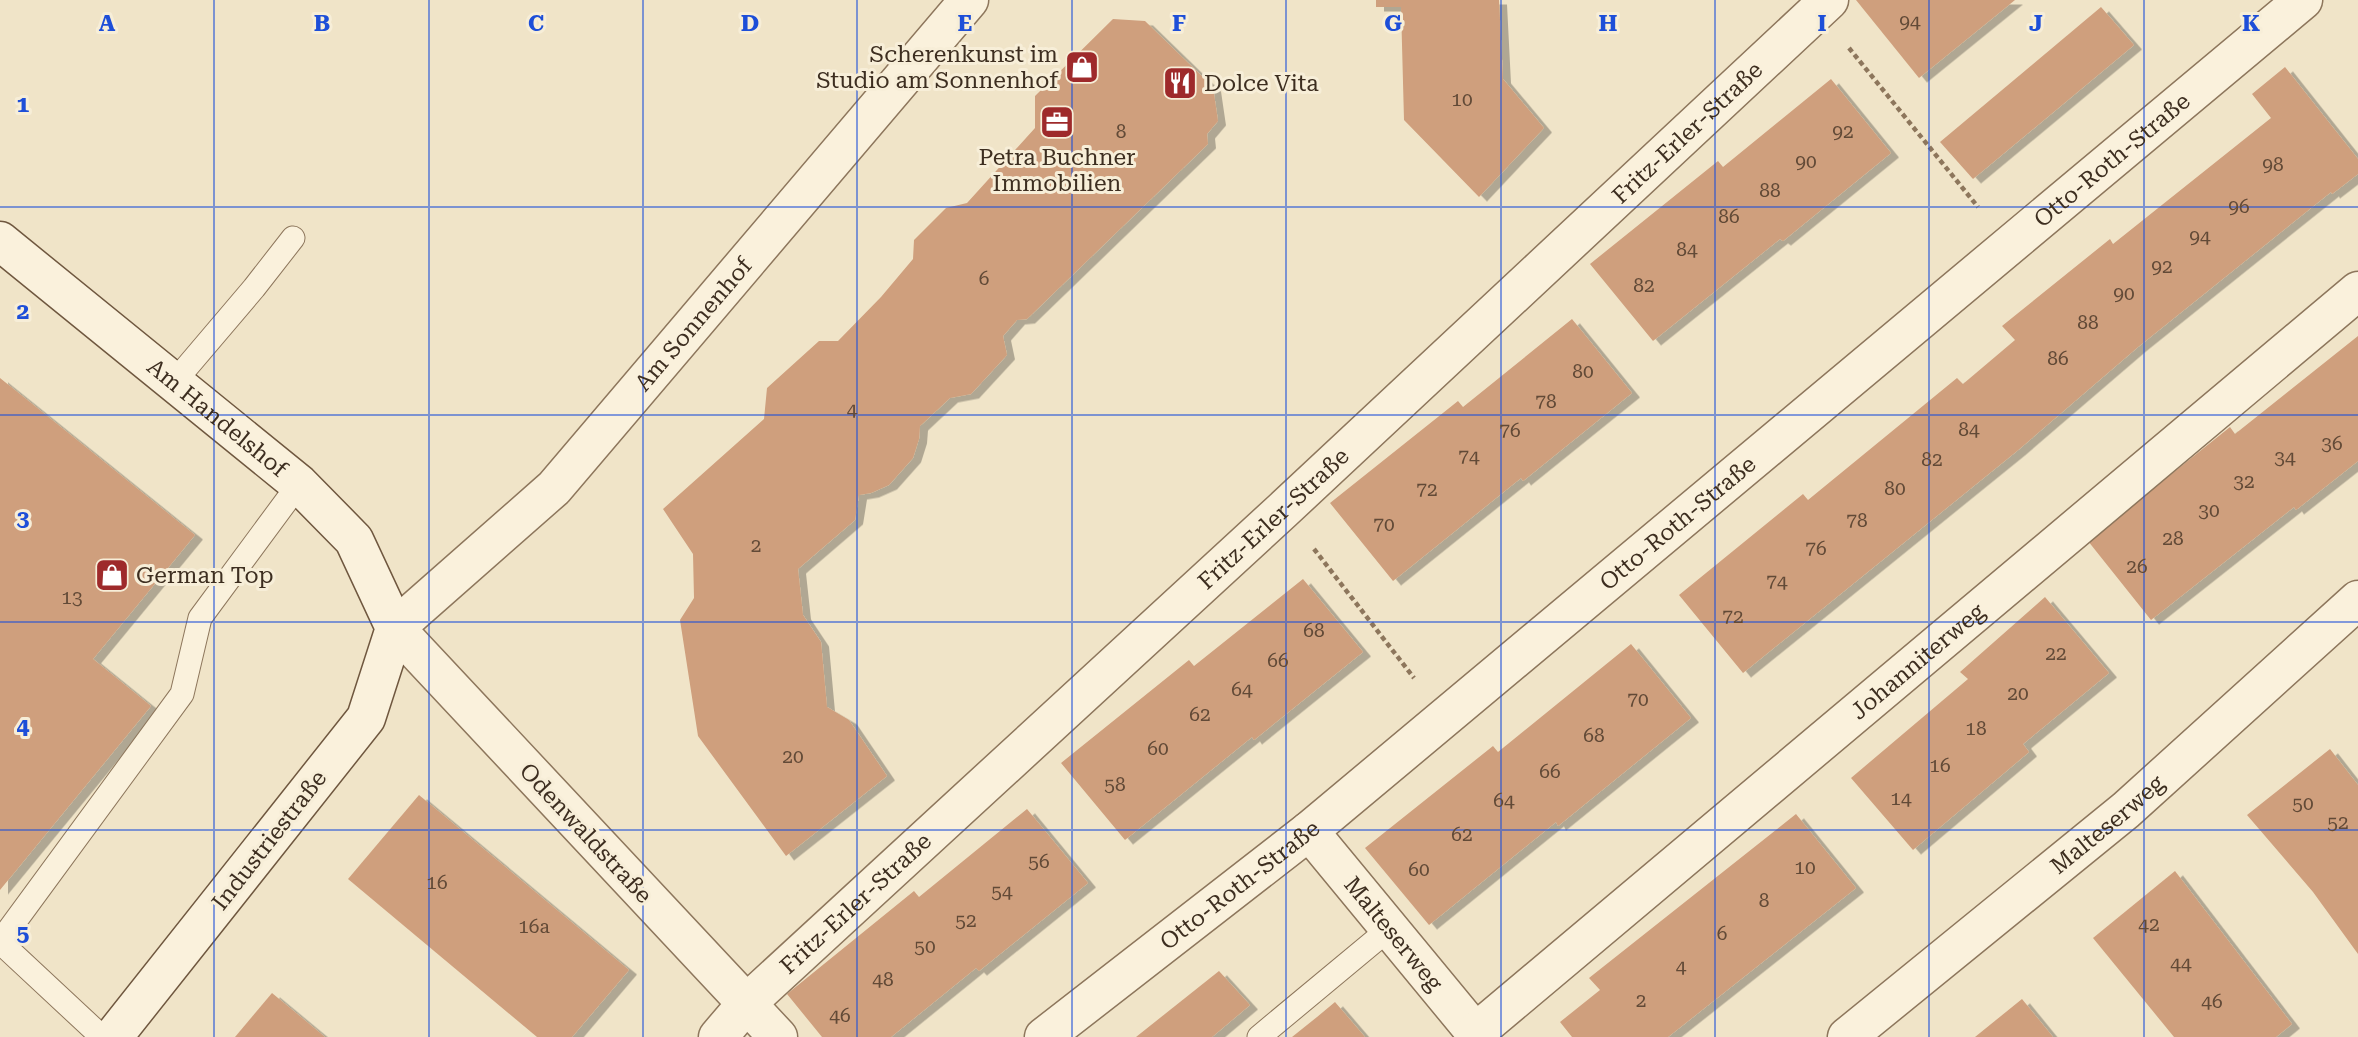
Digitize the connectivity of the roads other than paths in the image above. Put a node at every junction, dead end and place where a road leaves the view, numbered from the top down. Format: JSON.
{"nodes":[{"id":1,"x":969,"y":0,"type":"edge"},
{"id":2,"x":2303,"y":0,"type":"edge"},
{"id":3,"x":1824,"y":5,"type":"edge"},
{"id":4,"x":293,"y":238,"type":"dead end"},
{"id":5,"x":0,"y":240,"type":"edge"},
{"id":6,"x":2358,"y":290,"type":"edge"},
{"id":7,"x":175,"y":381,"type":"junction"},
{"id":8,"x":299,"y":484,"type":"junction"},
{"id":9,"x":2358,"y":600,"type":"edge"},
{"id":10,"x":395,"y":628,"type":"junction"},
{"id":11,"x":1309,"y":831,"type":"junction"},
{"id":12,"x":1389,"y":929,"type":"junction"},
{"id":13,"x":0,"y":942,"type":"edge"},
{"id":14,"x":747,"y":1003,"type":"junction"},
{"id":15,"x":1477,"y":1035,"type":"edge"},
{"id":16,"x":102,"y":1037,"type":"edge"},
{"id":17,"x":113,"y":1037,"type":"edge"},
{"id":18,"x":718,"y":1037,"type":"edge"},
{"id":19,"x":778,"y":1037,"type":"edge"},
{"id":20,"x":1044,"y":1037,"type":"edge"},
{"id":21,"x":1259,"y":1037,"type":"edge"},
{"id":22,"x":1847,"y":1037,"type":"edge"}],
"edges":[{"from":1,"to":10,"type":"street","name":"Am Sonnenhof"},
{"from":2,"to":11,"type":"street","name":"Otto-Roth-Straße"},
{"from":3,"to":14,"type":"street","name":"Fritz-Erler-Straße"},
{"from":4,"to":7,"type":"lane"},
{"from":5,"to":7,"type":"street","name":"Am Handelshof"},
{"from":6,"to":15,"type":"street","name":"Johanniterweg"},
{"from":7,"to":8,"type":"street","name":"Am Handelshof"},
{"from":8,"to":10,"type":"street","name":"Am Handelshof"},
{"from":8,"to":13,"type":"lane"},
{"from":9,"to":22,"type":"street","name":"Malteserweg"},
{"from":10,"to":14,"type":"street","name":"Odenwaldstraße"},
{"from":10,"to":17,"type":"street","name":"Industriestraße"},
{"from":11,"to":12,"type":"street","name":"Malteserweg"},
{"from":11,"to":20,"type":"street","name":"Otto-Roth-Straße"},
{"from":12,"to":15,"type":"street","name":"Malteserweg"},
{"from":12,"to":21,"type":"lane"},
{"from":13,"to":16,"type":"lane"},
{"from":14,"to":18,"type":"street","name":"Fritz-Erler-Straße"},
{"from":14,"to":19,"type":"street","name":"Odenwaldstraße"}]}
